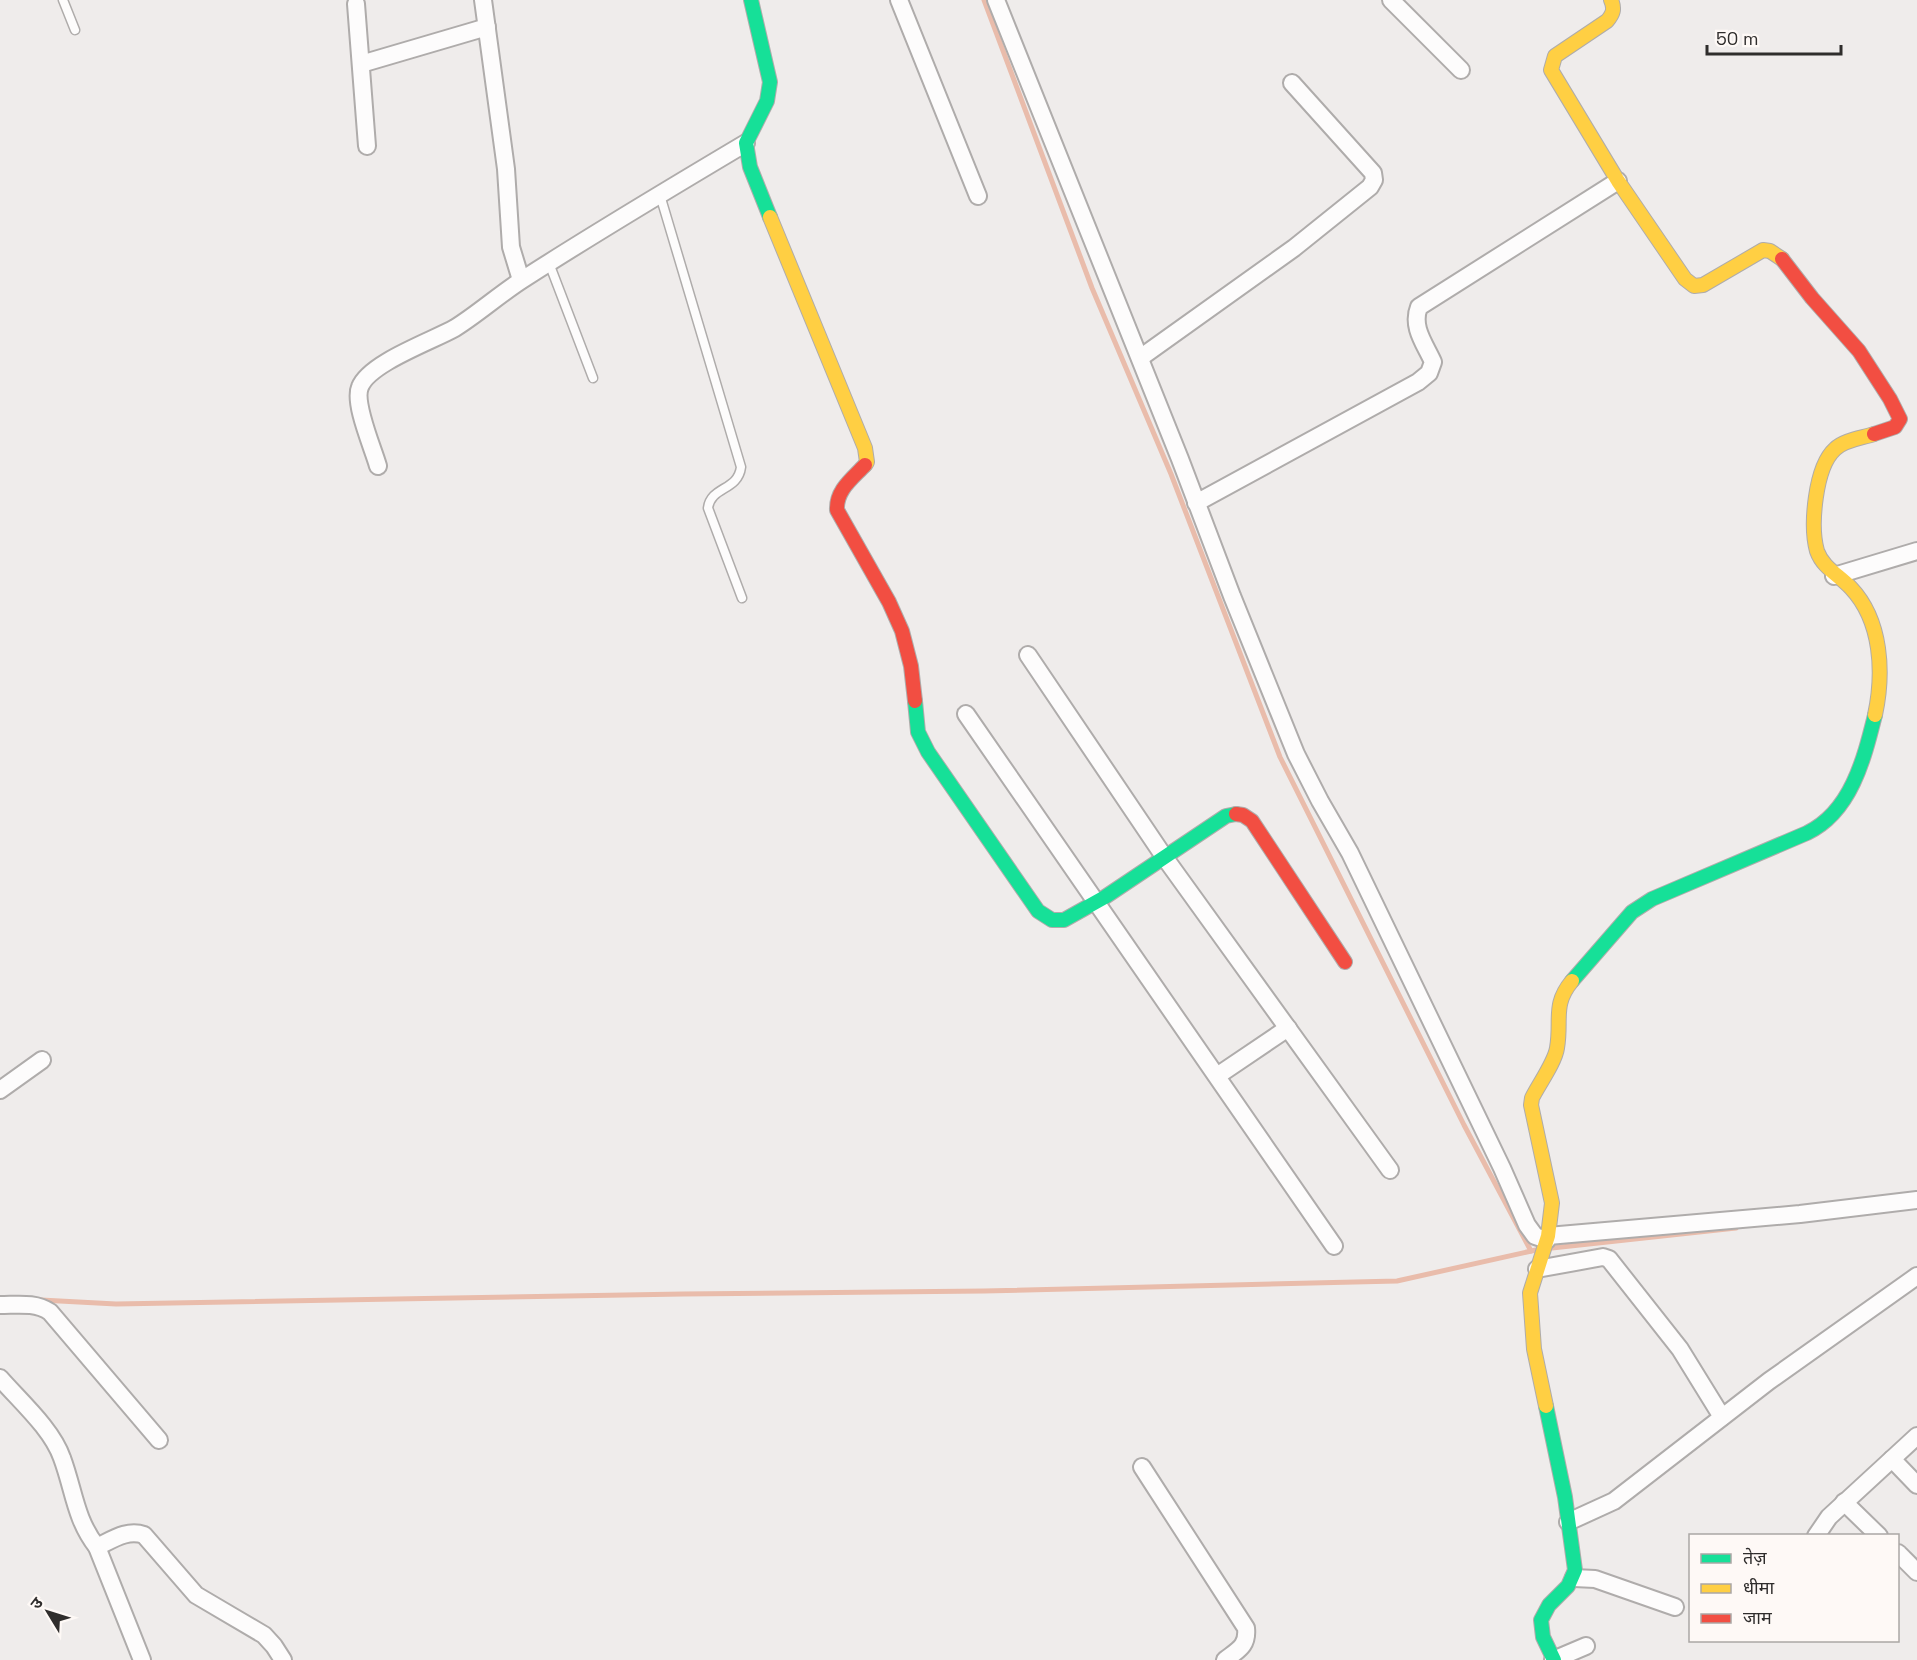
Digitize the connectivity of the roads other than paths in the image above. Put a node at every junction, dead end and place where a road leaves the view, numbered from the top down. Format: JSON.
{"nodes":[{"id":1,"x":63,"y":0,"type":"edge"},
{"id":2,"x":483,"y":0,"type":"edge"},
{"id":3,"x":751,"y":0,"type":"edge"},
{"id":4,"x":899,"y":0,"type":"edge"},
{"id":5,"x":996,"y":0,"type":"edge"},
{"id":6,"x":1391,"y":0,"type":"edge"},
{"id":7,"x":1611,"y":0,"type":"edge"},
{"id":8,"x":356,"y":4,"type":"dead end"},
{"id":9,"x":487,"y":27,"type":"junction"},
{"id":10,"x":75,"y":30,"type":"dead end"},
{"id":11,"x":361,"y":64,"type":"junction"},
{"id":12,"x":1461,"y":70,"type":"dead end"},
{"id":13,"x":1292,"y":83,"type":"dead end"},
{"id":14,"x":746,"y":143,"type":"junction"},
{"id":15,"x":367,"y":146,"type":"dead end"},
{"id":16,"x":1618,"y":182,"type":"junction"},
{"id":17,"x":660,"y":195,"type":"junction"},
{"id":18,"x":978,"y":196,"type":"dead end"},
{"id":19,"x":549,"y":262,"type":"junction"},
{"id":20,"x":521,"y":280,"type":"junction"},
{"id":21,"x":1140,"y":358,"type":"junction"},
{"id":22,"x":593,"y":378,"type":"dead end"},
{"id":23,"x":378,"y":466,"type":"dead end"},
{"id":24,"x":1197,"y":503,"type":"junction"},
{"id":25,"x":1917,"y":551,"type":"edge"},
{"id":26,"x":1834,"y":576,"type":"junction"},
{"id":27,"x":742,"y":598,"type":"dead end"},
{"id":28,"x":1028,"y":655,"type":"dead end"},
{"id":29,"x":966,"y":714,"type":"dead end"},
{"id":30,"x":1165,"y":858,"type":"junction"},
{"id":31,"x":1096,"y":902,"type":"junction"},
{"id":32,"x":1345,"y":962,"type":"dead end"},
{"id":33,"x":1288,"y":1028,"type":"junction"},
{"id":34,"x":42,"y":1060,"type":"dead end"},
{"id":35,"x":1216,"y":1076,"type":"junction"},
{"id":36,"x":0,"y":1090,"type":"edge"},
{"id":37,"x":1390,"y":1170,"type":"dead end"},
{"id":38,"x":1917,"y":1200,"type":"edge"},
{"id":39,"x":1547,"y":1240,"type":"junction"},
{"id":40,"x":1334,"y":1246,"type":"dead end"},
{"id":41,"x":1540,"y":1264,"type":"junction"},
{"id":42,"x":1917,"y":1276,"type":"edge"},
{"id":43,"x":0,"y":1305,"type":"edge"},
{"id":44,"x":0,"y":1378,"type":"edge"},
{"id":45,"x":1722,"y":1417,"type":"junction"},
{"id":46,"x":1917,"y":1436,"type":"edge"},
{"id":47,"x":159,"y":1440,"type":"dead end"},
{"id":48,"x":1892,"y":1458,"type":"junction"},
{"id":49,"x":1142,"y":1467,"type":"dead end"},
{"id":50,"x":1917,"y":1485,"type":"edge"},
{"id":51,"x":1844,"y":1502,"type":"junction"},
{"id":52,"x":1568,"y":1522,"type":"junction"},
{"id":53,"x":1817,"y":1534,"type":"edge"},
{"id":54,"x":1877,"y":1534,"type":"edge"},
{"id":55,"x":97,"y":1547,"type":"junction"},
{"id":56,"x":1899,"y":1554,"type":"edge"},
{"id":57,"x":1917,"y":1572,"type":"edge"},
{"id":58,"x":1574,"y":1578,"type":"junction"},
{"id":59,"x":1675,"y":1607,"type":"dead end"},
{"id":60,"x":1586,"y":1646,"type":"dead end"},
{"id":61,"x":142,"y":1660,"type":"edge"},
{"id":62,"x":283,"y":1660,"type":"edge"},
{"id":63,"x":1225,"y":1660,"type":"edge"},
{"id":64,"x":1553,"y":1660,"type":"edge"}],
"edges":[{"from":1,"to":10,"type":"lane"},
{"from":2,"to":9,"type":"street"},
{"from":3,"to":14,"type":"street"},
{"from":4,"to":18,"type":"street"},
{"from":5,"to":21,"type":"street"},
{"from":6,"to":12,"type":"street"},
{"from":7,"to":16,"type":"street"},
{"from":8,"to":11,"type":"street"},
{"from":9,"to":11,"type":"street"},
{"from":9,"to":20,"type":"street"},
{"from":11,"to":15,"type":"street"},
{"from":13,"to":21,"type":"street"},
{"from":14,"to":17,"type":"street"},
{"from":14,"to":31,"type":"street"},
{"from":16,"to":24,"type":"street"},
{"from":16,"to":26,"type":"street"},
{"from":17,"to":19,"type":"street"},
{"from":17,"to":27,"type":"lane"},
{"from":19,"to":20,"type":"street"},
{"from":19,"to":22,"type":"lane"},
{"from":20,"to":23,"type":"street"},
{"from":21,"to":24,"type":"street"},
{"from":24,"to":39,"type":"street"},
{"from":25,"to":26,"type":"street"},
{"from":26,"to":39,"type":"street"},
{"from":28,"to":30,"type":"street"},
{"from":29,"to":31,"type":"street"},
{"from":30,"to":31,"type":"street"},
{"from":30,"to":32,"type":"street"},
{"from":30,"to":33,"type":"street"},
{"from":31,"to":35,"type":"street"},
{"from":33,"to":35,"type":"street"},
{"from":33,"to":37,"type":"street"},
{"from":34,"to":36,"type":"street"},
{"from":35,"to":40,"type":"street"},
{"from":38,"to":39,"type":"street"},
{"from":39,"to":41,"type":"street"},
{"from":41,"to":45,"type":"street"},
{"from":41,"to":52,"type":"street"},
{"from":42,"to":45,"type":"street"},
{"from":43,"to":47,"type":"street"},
{"from":44,"to":55,"type":"street"},
{"from":45,"to":52,"type":"street"},
{"from":46,"to":48,"type":"street"},
{"from":48,"to":50,"type":"street"},
{"from":48,"to":51,"type":"street"},
{"from":49,"to":63,"type":"street"},
{"from":51,"to":53,"type":"street"},
{"from":51,"to":54,"type":"street"},
{"from":52,"to":58,"type":"street"},
{"from":55,"to":61,"type":"street"},
{"from":55,"to":62,"type":"street"},
{"from":56,"to":57,"type":"street"},
{"from":58,"to":59,"type":"street"},
{"from":58,"to":64,"type":"street"},
{"from":60,"to":64,"type":"street"}]}
